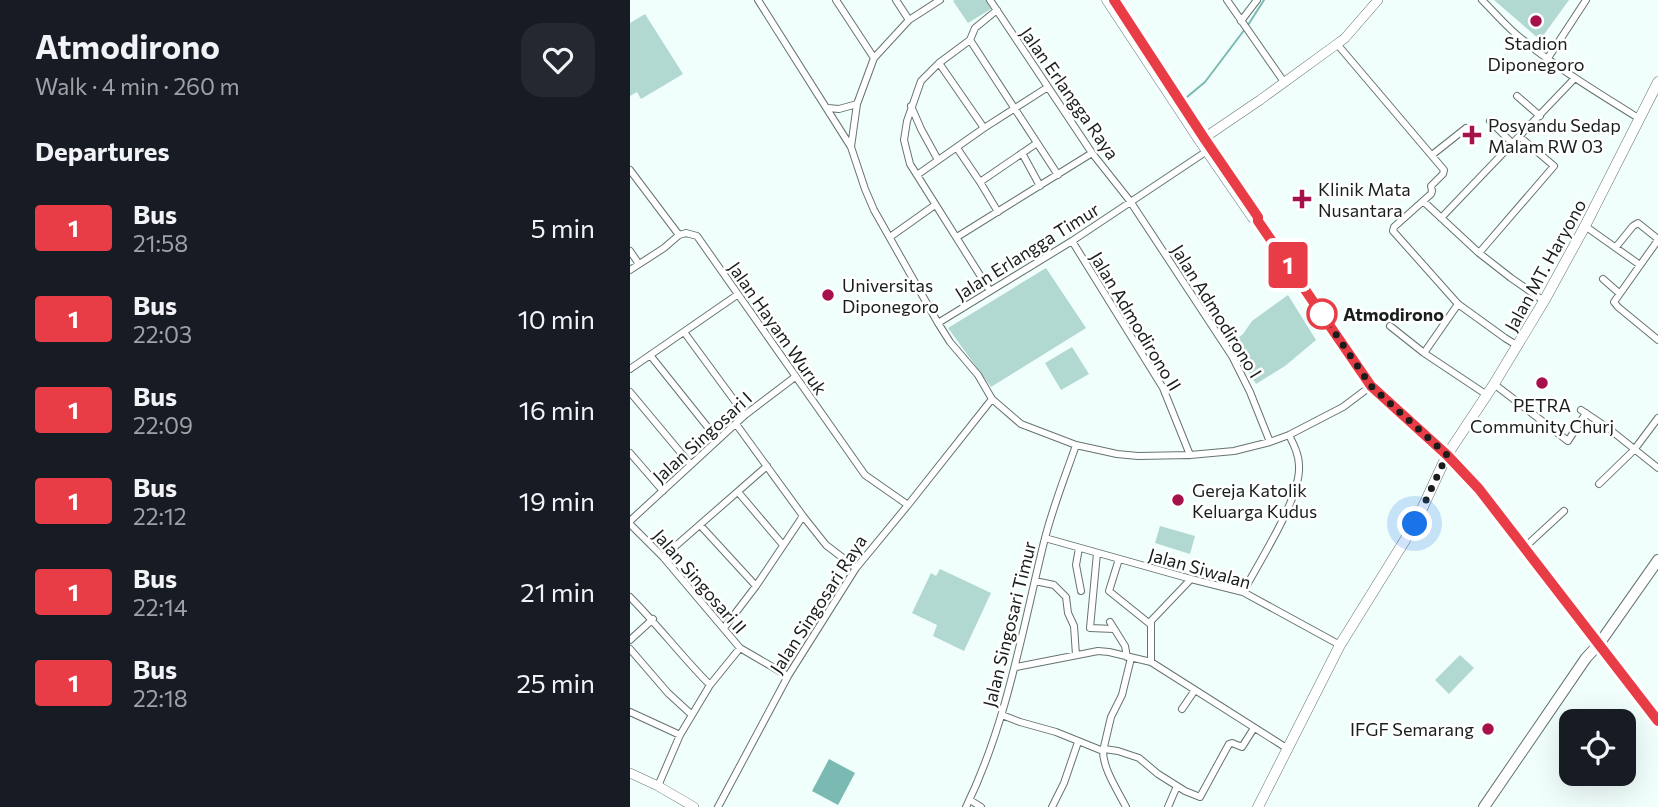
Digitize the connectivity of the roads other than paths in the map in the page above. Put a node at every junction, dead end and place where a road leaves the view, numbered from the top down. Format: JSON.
{"nodes":[{"id":1,"x":759,"y":0,"type":"edge"},
{"id":2,"x":836,"y":0,"type":"edge"},
{"id":3,"x":896,"y":0,"type":"edge"},
{"id":4,"x":940,"y":0,"type":"edge"},
{"id":5,"x":990,"y":0,"type":"edge"},
{"id":6,"x":1107,"y":0,"type":"edge"},
{"id":7,"x":1115,"y":0,"type":"edge"},
{"id":8,"x":1227,"y":0,"type":"edge"},
{"id":9,"x":1257,"y":0,"type":"edge"},
{"id":10,"x":1378,"y":0,"type":"edge"},
{"id":11,"x":1482,"y":0,"type":"edge"},
{"id":12,"x":1586,"y":0,"type":"edge"},
{"id":13,"x":997,"y":10,"type":"junction"},
{"id":14,"x":909,"y":20,"type":"junction"},
{"id":15,"x":1241,"y":22,"type":"junction"},
{"id":16,"x":970,"y":40,"type":"junction"},
{"id":17,"x":1337,"y":44,"type":"junction"},
{"id":18,"x":874,"y":58,"type":"junction"},
{"id":19,"x":1548,"y":58,"type":"junction"},
{"id":20,"x":939,"y":64,"type":"junction"},
{"id":21,"x":1575,"y":78,"type":"junction"},
{"id":22,"x":1284,"y":82,"type":"junction"},
{"id":23,"x":1658,"y":82,"type":"edge"},
{"id":24,"x":1048,"y":87,"type":"junction"},
{"id":25,"x":1517,"y":96,"type":"dead end"},
{"id":26,"x":857,"y":104,"type":"junction"},
{"id":27,"x":911,"y":106,"type":"junction"},
{"id":28,"x":828,"y":108,"type":"junction"},
{"id":29,"x":1015,"y":108,"type":"junction"},
{"id":30,"x":1540,"y":116,"type":"junction"},
{"id":31,"x":1640,"y":119,"type":"junction"},
{"id":32,"x":1490,"y":121,"type":"dead end"},
{"id":33,"x":984,"y":128,"type":"junction"},
{"id":34,"x":1466,"y":128,"type":"dead end"},
{"id":35,"x":1520,"y":137,"type":"junction"},
{"id":36,"x":1202,"y":139,"type":"junction"},
{"id":37,"x":1037,"y":143,"type":"junction"},
{"id":38,"x":1513,"y":144,"type":"junction"},
{"id":39,"x":851,"y":147,"type":"junction"},
{"id":40,"x":957,"y":148,"type":"junction"},
{"id":41,"x":1209,"y":149,"type":"junction"},
{"id":42,"x":1022,"y":153,"type":"junction"},
{"id":43,"x":1093,"y":153,"type":"junction"},
{"id":44,"x":1432,"y":155,"type":"junction"},
{"id":45,"x":937,"y":160,"type":"junction"},
{"id":46,"x":630,"y":170,"type":"edge"},
{"id":47,"x":917,"y":175,"type":"junction"},
{"id":48,"x":1058,"y":175,"type":"junction"},
{"id":49,"x":980,"y":182,"type":"junction"},
{"id":50,"x":1040,"y":186,"type":"junction"},
{"id":51,"x":1130,"y":201,"type":"junction"},
{"id":52,"x":1423,"y":201,"type":"junction"},
{"id":53,"x":934,"y":205,"type":"junction"},
{"id":54,"x":998,"y":212,"type":"junction"},
{"id":55,"x":1441,"y":218,"type":"junction"},
{"id":56,"x":1585,"y":226,"type":"junction"},
{"id":57,"x":679,"y":235,"type":"junction"},
{"id":58,"x":890,"y":237,"type":"junction"},
{"id":59,"x":957,"y":237,"type":"junction"},
{"id":60,"x":1658,"y":240,"type":"edge"},
{"id":61,"x":1072,"y":241,"type":"junction"},
{"id":62,"x":1616,"y":247,"type":"junction"},
{"id":63,"x":630,"y":251,"type":"edge"},
{"id":64,"x":1479,"y":253,"type":"junction"},
{"id":65,"x":639,"y":264,"type":"junction"},
{"id":66,"x":1640,"y":265,"type":"junction"},
{"id":67,"x":630,"y":270,"type":"edge"},
{"id":68,"x":1603,"y":279,"type":"dead end"},
{"id":69,"x":990,"y":291,"type":"junction"},
{"id":70,"x":1619,"y":293,"type":"junction"},
{"id":71,"x":737,"y":295,"type":"junction"},
{"id":72,"x":1544,"y":301,"type":"junction"},
{"id":73,"x":1458,"y":304,"type":"junction"},
{"id":74,"x":938,"y":323,"type":"junction"},
{"id":75,"x":1390,"y":326,"type":"dead end"},
{"id":76,"x":684,"y":332,"type":"junction"},
{"id":77,"x":1658,"y":340,"type":"edge"},
{"id":78,"x":1518,"y":346,"type":"junction"},
{"id":79,"x":1424,"y":353,"type":"junction"},
{"id":80,"x":650,"y":355,"type":"junction"},
{"id":81,"x":630,"y":369,"type":"edge"},
{"id":82,"x":795,"y":377,"type":"junction"},
{"id":83,"x":1494,"y":384,"type":"junction"},
{"id":84,"x":1373,"y":388,"type":"junction"},
{"id":85,"x":630,"y":392,"type":"edge"},
{"id":86,"x":1487,"y":395,"type":"junction"},
{"id":87,"x":992,"y":399,"type":"junction"},
{"id":88,"x":745,"y":415,"type":"junction"},
{"id":89,"x":1658,"y":418,"type":"edge"},
{"id":90,"x":736,"y":424,"type":"junction"},
{"id":91,"x":1289,"y":435,"type":"junction"},
{"id":92,"x":718,"y":440,"type":"junction"},
{"id":93,"x":1270,"y":442,"type":"junction"},
{"id":94,"x":1076,"y":445,"type":"junction"},
{"id":95,"x":1634,"y":450,"type":"junction"},
{"id":96,"x":630,"y":453,"type":"edge"},
{"id":97,"x":1190,"y":455,"type":"junction"},
{"id":98,"x":1447,"y":455,"type":"junction"},
{"id":99,"x":691,"y":465,"type":"junction"},
{"id":100,"x":767,"y":466,"type":"junction"},
{"id":101,"x":1658,"y":468,"type":"edge"},
{"id":102,"x":1600,"y":484,"type":"dead end"},
{"id":103,"x":663,"y":491,"type":"junction"},
{"id":104,"x":738,"y":492,"type":"junction"},
{"id":105,"x":908,"y":505,"type":"junction"},
{"id":106,"x":1564,"y":511,"type":"dead end"},
{"id":107,"x":803,"y":516,"type":"junction"},
{"id":108,"x":630,"y":523,"type":"edge"},
{"id":109,"x":700,"y":525,"type":"junction"},
{"id":110,"x":1045,"y":538,"type":"junction"},
{"id":111,"x":783,"y":545,"type":"junction"},
{"id":112,"x":1525,"y":547,"type":"junction"},
{"id":113,"x":1079,"y":548,"type":"junction"},
{"id":114,"x":1097,"y":553,"type":"junction"},
{"id":115,"x":663,"y":557,"type":"junction"},
{"id":116,"x":1119,"y":559,"type":"junction"},
{"id":117,"x":1658,"y":560,"type":"edge"},
{"id":118,"x":856,"y":568,"type":"junction"},
{"id":119,"x":1191,"y":579,"type":"junction"},
{"id":120,"x":1035,"y":581,"type":"junction"},
{"id":121,"x":756,"y":586,"type":"junction"},
{"id":122,"x":1081,"y":591,"type":"dead end"},
{"id":123,"x":1243,"y":592,"type":"junction"},
{"id":124,"x":630,"y":597,"type":"edge"},
{"id":125,"x":653,"y":620,"type":"junction"},
{"id":126,"x":1110,"y":622,"type":"dead end"},
{"id":127,"x":1150,"y":624,"type":"junction"},
{"id":128,"x":724,"y":628,"type":"junction"},
{"id":129,"x":1114,"y":629,"type":"junction"},
{"id":130,"x":630,"y":640,"type":"edge"},
{"id":131,"x":1599,"y":643,"type":"junction"},
{"id":132,"x":1340,"y":645,"type":"junction"},
{"id":133,"x":740,"y":648,"type":"junction"},
{"id":134,"x":630,"y":649,"type":"edge"},
{"id":135,"x":1076,"y":654,"type":"junction"},
{"id":136,"x":1129,"y":657,"type":"junction"},
{"id":137,"x":1152,"y":662,"type":"junction"},
{"id":138,"x":1016,"y":667,"type":"junction"},
{"id":139,"x":788,"y":676,"type":"junction"},
{"id":140,"x":710,"y":685,"type":"junction"},
{"id":141,"x":1195,"y":690,"type":"junction"},
{"id":142,"x":1182,"y":709,"type":"dead end"},
{"id":143,"x":630,"y":712,"type":"edge"},
{"id":144,"x":692,"y":715,"type":"junction"},
{"id":145,"x":1002,"y":715,"type":"junction"},
{"id":146,"x":1658,"y":721,"type":"edge"},
{"id":147,"x":1255,"y":728,"type":"junction"},
{"id":148,"x":680,"y":735,"type":"junction"},
{"id":149,"x":1078,"y":742,"type":"junction"},
{"id":150,"x":1288,"y":749,"type":"junction"},
{"id":151,"x":1104,"y":750,"type":"junction"},
{"id":152,"x":630,"y":773,"type":"edge"},
{"id":153,"x":658,"y":786,"type":"junction"},
{"id":154,"x":1177,"y":786,"type":"junction"},
{"id":155,"x":968,"y":804,"type":"edge"},
{"id":156,"x":694,"y":807,"type":"edge"},
{"id":157,"x":718,"y":807,"type":"edge"},
{"id":158,"x":981,"y":807,"type":"edge"},
{"id":159,"x":1052,"y":807,"type":"edge"},
{"id":160,"x":1126,"y":807,"type":"edge"},
{"id":161,"x":1168,"y":807,"type":"edge"},
{"id":162,"x":1258,"y":807,"type":"edge"},
{"id":163,"x":1484,"y":807,"type":"edge"}],
"edges":[{"from":1,"to":28,"type":"street"},
{"from":2,"to":18,"type":"street"},
{"from":3,"to":14,"type":"street"},
{"from":4,"to":14,"type":"street"},
{"from":5,"to":13,"type":"street","name":"Jalan Erlangga Raya"},
{"from":6,"to":36,"type":"main road"},
{"from":7,"to":36,"type":"main road"},
{"from":8,"to":15,"type":"street"},
{"from":9,"to":15,"type":"street"},
{"from":10,"to":17,"type":"main road"},
{"from":11,"to":19,"type":"street"},
{"from":12,"to":19,"type":"street"},
{"from":13,"to":16,"type":"street"},
{"from":13,"to":24,"type":"street","name":"Jalan Erlangga Raya"},
{"from":14,"to":18,"type":"street"},
{"from":15,"to":22,"type":"street"},
{"from":16,"to":20,"type":"street"},
{"from":16,"to":29,"type":"street"},
{"from":17,"to":22,"type":"main road"},
{"from":17,"to":44,"type":"street"},
{"from":18,"to":26,"type":"street"},
{"from":19,"to":21,"type":"street"},
{"from":20,"to":27,"type":"street"},
{"from":20,"to":33,"type":"street"},
{"from":21,"to":30,"type":"street"},
{"from":21,"to":31,"type":"street"},
{"from":22,"to":36,"type":"main road"},
{"from":23,"to":31,"type":"main road","name":"Jalan MT. Haryono"},
{"from":24,"to":29,"type":"street"},
{"from":24,"to":43,"type":"street","name":"Jalan Erlangga Raya"},
{"from":25,"to":30,"type":"street"},
{"from":26,"to":28,"type":"street"},
{"from":26,"to":39,"type":"street"},
{"from":27,"to":45,"type":"street"},
{"from":27,"to":47,"type":"street"},
{"from":28,"to":39,"type":"street"},
{"from":29,"to":33,"type":"street"},
{"from":29,"to":37,"type":"street"},
{"from":30,"to":35,"type":"street"},
{"from":31,"to":56,"type":"main road","name":"Jalan MT. Haryono"},
{"from":32,"to":38,"type":"street"},
{"from":33,"to":40,"type":"street"},
{"from":34,"to":44,"type":"street"},
{"from":35,"to":38,"type":"street"},
{"from":35,"to":64,"type":"street"},
{"from":36,"to":41,"type":"main road"},
{"from":37,"to":42,"type":"street"},
{"from":37,"to":48,"type":"street"},
{"from":38,"to":55,"type":"street"},
{"from":39,"to":58,"type":"street"},
{"from":40,"to":45,"type":"street"},
{"from":40,"to":49,"type":"street"},
{"from":41,"to":51,"type":"street","name":"Jalan Erlangga Timur"},
{"from":41,"to":84,"type":"main road"},
{"from":42,"to":49,"type":"street"},
{"from":42,"to":50,"type":"street"},
{"from":43,"to":48,"type":"street"},
{"from":43,"to":51,"type":"street","name":"Jalan Erlangga Raya"},
{"from":44,"to":52,"type":"street"},
{"from":45,"to":47,"type":"street"},
{"from":46,"to":57,"type":"street","name":"Jalan Hayam Wuruk"},
{"from":47,"to":53,"type":"street"},
{"from":48,"to":50,"type":"street"},
{"from":49,"to":54,"type":"street"},
{"from":50,"to":54,"type":"street"},
{"from":51,"to":61,"type":"street","name":"Jalan Erlangga Timur"},
{"from":51,"to":93,"type":"street","name":"Jalan Admodirono I"},
{"from":52,"to":55,"type":"street"},
{"from":52,"to":73,"type":"street"},
{"from":53,"to":58,"type":"street"},
{"from":53,"to":59,"type":"street"},
{"from":54,"to":59,"type":"street"},
{"from":55,"to":64,"type":"street"},
{"from":56,"to":62,"type":"street"},
{"from":56,"to":72,"type":"main road","name":"Jalan MT. Haryono"},
{"from":57,"to":65,"type":"street"},
{"from":57,"to":71,"type":"street","name":"Jalan Hayam Wuruk"},
{"from":58,"to":74,"type":"street"},
{"from":59,"to":69,"type":"street"},
{"from":60,"to":62,"type":"street"},
{"from":60,"to":66,"type":"street"},
{"from":61,"to":69,"type":"street","name":"Jalan Erlangga Timur"},
{"from":61,"to":97,"type":"street","name":"Jalan Admodirono II"},
{"from":62,"to":66,"type":"street"},
{"from":63,"to":65,"type":"street"},
{"from":64,"to":72,"type":"street"},
{"from":65,"to":67,"type":"street"},
{"from":66,"to":70,"type":"street"},
{"from":68,"to":70,"type":"street"},
{"from":69,"to":74,"type":"street","name":"Jalan Erlangga Timur"},
{"from":70,"to":77,"type":"street"},
{"from":71,"to":76,"type":"street"},
{"from":71,"to":82,"type":"street","name":"Jalan Hayam Wuruk"},
{"from":72,"to":78,"type":"main road","name":"Jalan MT. Haryono"},
{"from":73,"to":78,"type":"street"},
{"from":73,"to":79,"type":"street"},
{"from":74,"to":87,"type":"street"},
{"from":75,"to":79,"type":"street"},
{"from":76,"to":80,"type":"street"},
{"from":76,"to":88,"type":"street"},
{"from":78,"to":83,"type":"main road","name":"Jalan MT. Haryono"},
{"from":79,"to":86,"type":"street"},
{"from":80,"to":81,"type":"street"},
{"from":80,"to":92,"type":"street"},
{"from":82,"to":88,"type":"street","name":"Jalan Singosari I"},
{"from":82,"to":105,"type":"street","name":"Jalan Hayam Wuruk"},
{"from":83,"to":86,"type":"main road","name":"Jalan MT. Haryono"},
{"from":83,"to":95,"type":"street"},
{"from":84,"to":91,"type":"street"},
{"from":84,"to":98,"type":"main road"},
{"from":85,"to":99,"type":"street"},
{"from":86,"to":98,"type":"main road","name":"Jalan MT. Haryono"},
{"from":87,"to":94,"type":"street"},
{"from":87,"to":105,"type":"street","name":"Jalan Singosari Raya"},
{"from":88,"to":90,"type":"street","name":"Jalan Singosari I"},
{"from":89,"to":95,"type":"street"},
{"from":90,"to":92,"type":"street","name":"Jalan Singosari I"},
{"from":90,"to":100,"type":"street"},
{"from":91,"to":93,"type":"street"},
{"from":91,"to":123,"type":"street"},
{"from":92,"to":99,"type":"street","name":"Jalan Singosari I"},
{"from":93,"to":97,"type":"street"},
{"from":94,"to":97,"type":"street"},
{"from":94,"to":110,"type":"street","name":"Jalan Singosari Timur"},
{"from":95,"to":101,"type":"street"},
{"from":95,"to":102,"type":"street"},
{"from":96,"to":103,"type":"street"},
{"from":98,"to":112,"type":"main road"},
{"from":98,"to":132,"type":"main road","name":"Jalan MT. Haryono"},
{"from":99,"to":103,"type":"street","name":"Jalan Singosari I"},
{"from":100,"to":104,"type":"street"},
{"from":100,"to":107,"type":"street"},
{"from":103,"to":108,"type":"street","name":"Jalan Singosari I"},
{"from":104,"to":109,"type":"street"},
{"from":104,"to":111,"type":"street"},
{"from":105,"to":118,"type":"street","name":"Jalan Singosari Raya"},
{"from":106,"to":112,"type":"street"},
{"from":107,"to":111,"type":"street"},
{"from":107,"to":118,"type":"street"},
{"from":108,"to":115,"type":"street","name":"Jalan Singosari II"},
{"from":109,"to":115,"type":"street"},
{"from":109,"to":121,"type":"street"},
{"from":110,"to":113,"type":"street","name":"Jalan Siwalan"},
{"from":110,"to":120,"type":"street","name":"Jalan Singosari Timur"},
{"from":111,"to":121,"type":"street"},
{"from":112,"to":131,"type":"main road"},
{"from":113,"to":114,"type":"street","name":"Jalan Siwalan"},
{"from":113,"to":122,"type":"street"},
{"from":114,"to":116,"type":"street","name":"Jalan Siwalan"},
{"from":114,"to":129,"type":"street"},
{"from":115,"to":128,"type":"street","name":"Jalan Singosari II"},
{"from":116,"to":119,"type":"street","name":"Jalan Siwalan"},
{"from":116,"to":127,"type":"street"},
{"from":117,"to":131,"type":"highway"},
{"from":118,"to":139,"type":"street","name":"Jalan Singosari Raya"},
{"from":119,"to":123,"type":"street","name":"Jalan Siwalan"},
{"from":119,"to":127,"type":"street"},
{"from":120,"to":135,"type":"street"},
{"from":120,"to":138,"type":"street","name":"Jalan Singosari Timur"},
{"from":121,"to":128,"type":"street"},
{"from":123,"to":132,"type":"street","name":"Jalan Siwalan"},
{"from":124,"to":125,"type":"street"},
{"from":125,"to":130,"type":"street"},
{"from":125,"to":140,"type":"street"},
{"from":126,"to":129,"type":"street"},
{"from":127,"to":137,"type":"street"},
{"from":128,"to":133,"type":"street","name":"Jalan Singosari II"},
{"from":129,"to":136,"type":"street"},
{"from":131,"to":146,"type":"main road"},
{"from":131,"to":163,"type":"highway"},
{"from":132,"to":150,"type":"main road","name":"Jalan MT. Haryono"},
{"from":133,"to":139,"type":"street","name":"Jalan Singosari II"},
{"from":133,"to":140,"type":"street"},
{"from":134,"to":144,"type":"street"},
{"from":135,"to":136,"type":"street"},
{"from":135,"to":138,"type":"street"},
{"from":136,"to":137,"type":"street"},
{"from":136,"to":151,"type":"street"},
{"from":137,"to":141,"type":"street"},
{"from":138,"to":145,"type":"street","name":"Jalan Singosari Timur"},
{"from":139,"to":157,"type":"street","name":"Jalan Singosari Raya"},
{"from":140,"to":144,"type":"street"},
{"from":141,"to":142,"type":"street"},
{"from":141,"to":147,"type":"street"},
{"from":143,"to":148,"type":"street"},
{"from":144,"to":148,"type":"street"},
{"from":145,"to":149,"type":"street"},
{"from":145,"to":155,"type":"street","name":"Jalan Singosari Timur"},
{"from":147,"to":150,"type":"street"},
{"from":147,"to":154,"type":"street"},
{"from":148,"to":153,"type":"street"},
{"from":149,"to":151,"type":"street"},
{"from":149,"to":159,"type":"street"},
{"from":150,"to":162,"type":"main road","name":"Jalan MT. Haryono"},
{"from":151,"to":154,"type":"street"},
{"from":151,"to":160,"type":"street"},
{"from":152,"to":153,"type":"main road"},
{"from":153,"to":156,"type":"main road"},
{"from":154,"to":161,"type":"street"},
{"from":155,"to":158,"type":"street"}]}
